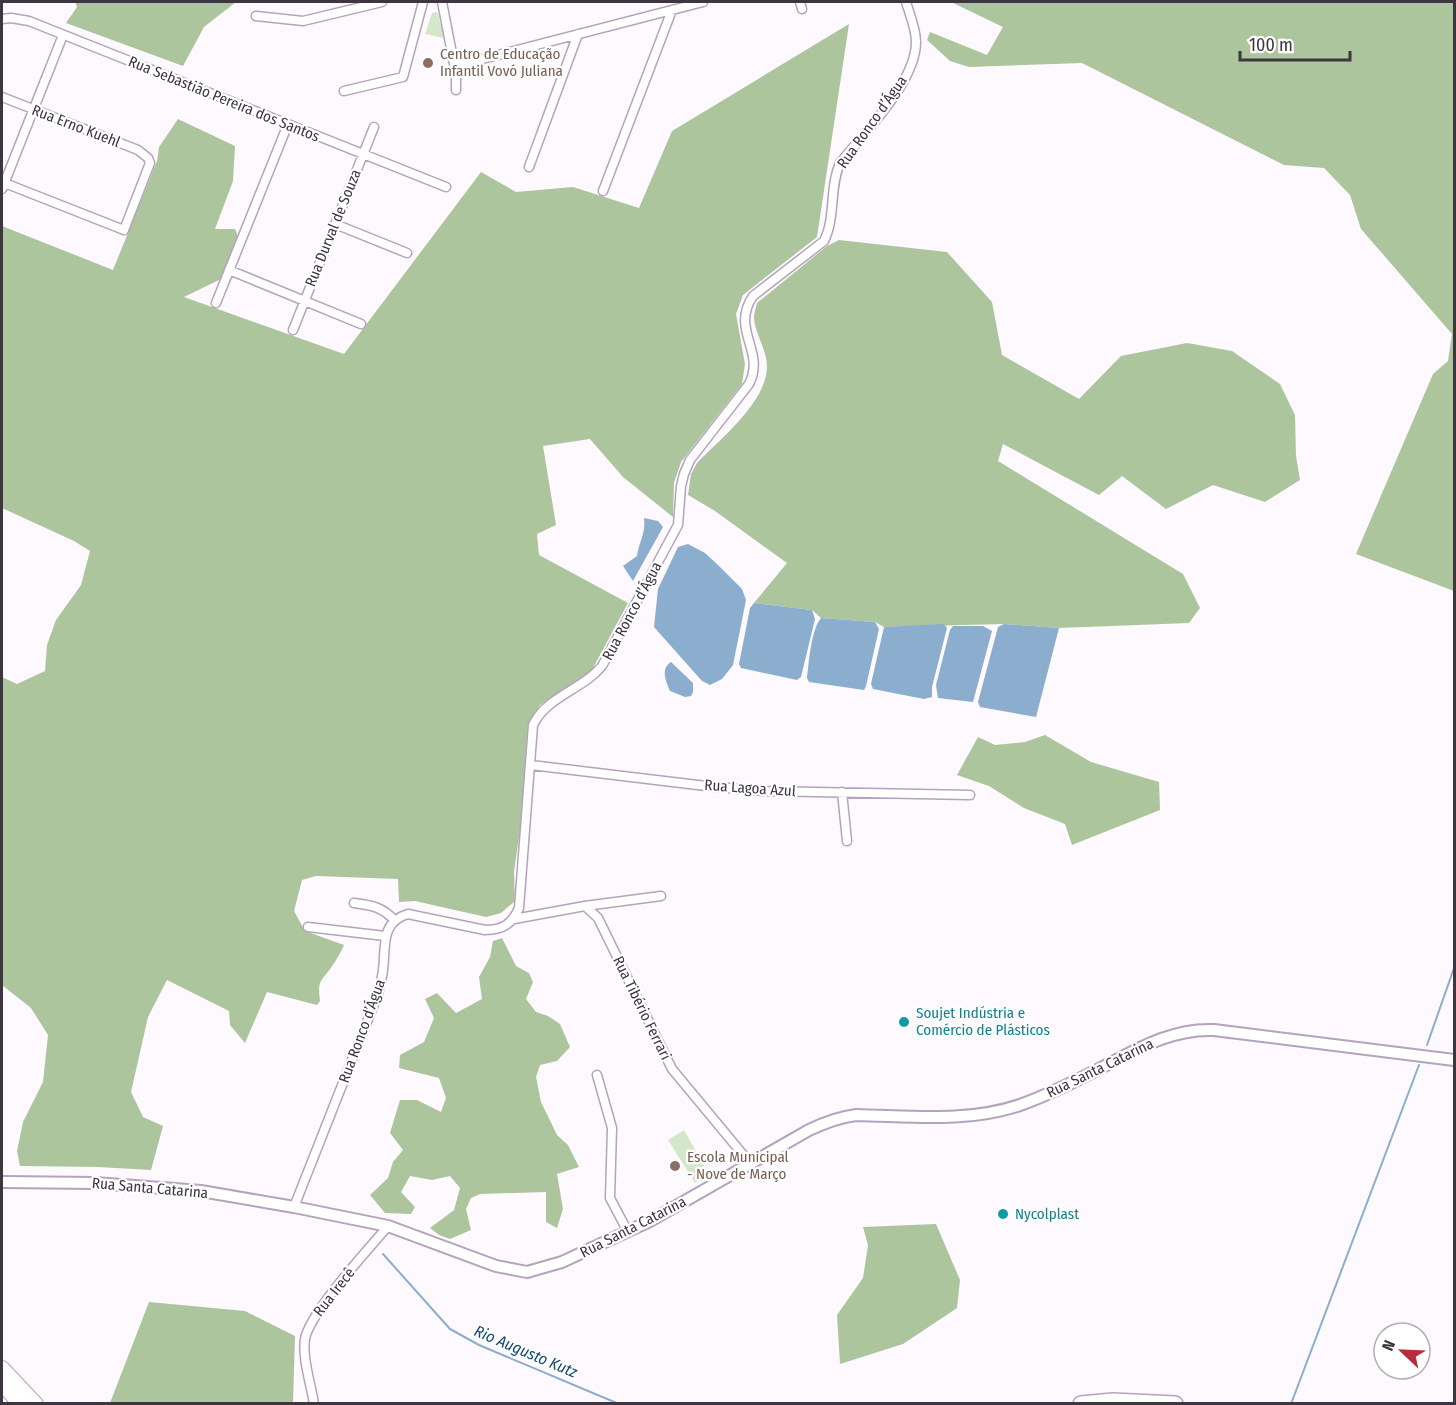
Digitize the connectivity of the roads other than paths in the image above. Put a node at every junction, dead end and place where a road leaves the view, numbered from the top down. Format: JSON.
{"nodes":[{"id":1,"x":382,"y":2,"type":"edge"},
{"id":2,"x":423,"y":2,"type":"edge"},
{"id":3,"x":442,"y":2,"type":"edge"},
{"id":4,"x":703,"y":2,"type":"edge"},
{"id":5,"x":906,"y":2,"type":"edge"},
{"id":6,"x":672,"y":10,"type":"junction"},
{"id":7,"x":256,"y":16,"type":"dead end"},
{"id":8,"x":2,"y":20,"type":"edge"},
{"id":9,"x":578,"y":34,"type":"junction"},
{"id":10,"x":63,"y":35,"type":"junction"},
{"id":11,"x":454,"y":66,"type":"junction"},
{"id":12,"x":456,"y":90,"type":"dead end"},
{"id":13,"x":344,"y":91,"type":"dead end"},
{"id":14,"x":2,"y":97,"type":"edge"},
{"id":15,"x":33,"y":110,"type":"junction"},
{"id":16,"x":288,"y":124,"type":"junction"},
{"id":17,"x":374,"y":127,"type":"dead end"},
{"id":18,"x":363,"y":154,"type":"junction"},
{"id":19,"x":529,"y":167,"type":"dead end"},
{"id":20,"x":2,"y":184,"type":"edge"},
{"id":21,"x":446,"y":187,"type":"dead end"},
{"id":22,"x":603,"y":191,"type":"dead end"},
{"id":23,"x":335,"y":224,"type":"junction"},
{"id":24,"x":407,"y":253,"type":"dead end"},
{"id":25,"x":229,"y":270,"type":"junction"},
{"id":26,"x":305,"y":301,"type":"junction"},
{"id":27,"x":216,"y":303,"type":"dead end"},
{"id":28,"x":361,"y":324,"type":"dead end"},
{"id":29,"x":293,"y":330,"type":"dead end"},
{"id":30,"x":531,"y":765,"type":"junction"},
{"id":31,"x":842,"y":792,"type":"junction"},
{"id":32,"x":970,"y":795,"type":"dead end"},
{"id":33,"x":847,"y":841,"type":"dead end"},
{"id":34,"x":661,"y":896,"type":"dead end"},
{"id":35,"x":354,"y":903,"type":"dead end"},
{"id":36,"x":585,"y":906,"type":"junction"},
{"id":37,"x":514,"y":919,"type":"junction"},
{"id":38,"x":395,"y":921,"type":"junction"},
{"id":39,"x":308,"y":927,"type":"dead end"},
{"id":40,"x":385,"y":936,"type":"junction"},
{"id":41,"x":1455,"y":1060,"type":"edge"},
{"id":42,"x":597,"y":1075,"type":"dead end"},
{"id":43,"x":750,"y":1163,"type":"junction"},
{"id":44,"x":2,"y":1182,"type":"edge"},
{"id":45,"x":294,"y":1207,"type":"junction"},
{"id":46,"x":388,"y":1226,"type":"junction"},
{"id":47,"x":628,"y":1232,"type":"junction"},
{"id":48,"x":2,"y":1368,"type":"edge"},
{"id":49,"x":2,"y":1384,"type":"edge"},
{"id":50,"x":20,"y":1404,"type":"edge"},
{"id":51,"x":36,"y":1404,"type":"edge"},
{"id":52,"x":314,"y":1404,"type":"edge"},
{"id":53,"x":1081,"y":1404,"type":"edge"},
{"id":54,"x":1175,"y":1404,"type":"edge"}],
"edges":[{"from":1,"to":7,"type":"street"},
{"from":2,"to":13,"type":"street"},
{"from":3,"to":11,"type":"street"},
{"from":4,"to":6,"type":"street"},
{"from":5,"to":30,"type":"street","name":"Rua Ronco d’Água"},
{"from":6,"to":9,"type":"street"},
{"from":6,"to":22,"type":"street"},
{"from":8,"to":10,"type":"street","name":"Rua Sebastião Pereira dos Santos"},
{"from":9,"to":11,"type":"street"},
{"from":9,"to":19,"type":"street"},
{"from":10,"to":15,"type":"street"},
{"from":10,"to":16,"type":"street","name":"Rua Sebastião Pereira dos Santos"},
{"from":11,"to":12,"type":"street"},
{"from":14,"to":15,"type":"street","name":"Rua Erno Kuehl"},
{"from":15,"to":20,"type":"street"},
{"from":15,"to":20,"type":"street","name":"Rua Erno Kuehl"},
{"from":16,"to":18,"type":"street","name":"Rua Sebastião Pereira dos Santos"},
{"from":16,"to":25,"type":"street"},
{"from":17,"to":18,"type":"street","name":"Rua Durval de Souza"},
{"from":18,"to":21,"type":"street","name":"Rua Sebastião Pereira dos Santos"},
{"from":18,"to":23,"type":"street","name":"Rua Durval de Souza"},
{"from":23,"to":24,"type":"street"},
{"from":23,"to":26,"type":"street","name":"Rua Durval de Souza"},
{"from":25,"to":26,"type":"street"},
{"from":25,"to":27,"type":"street"},
{"from":26,"to":28,"type":"street"},
{"from":26,"to":29,"type":"street","name":"Rua Durval de Souza"},
{"from":30,"to":31,"type":"street","name":"Rua Lagoa Azul"},
{"from":30,"to":37,"type":"street","name":"Rua Ronco d’Água"},
{"from":31,"to":32,"type":"street","name":"Rua Lagoa Azul"},
{"from":31,"to":33,"type":"street"},
{"from":34,"to":36,"type":"street"},
{"from":35,"to":38,"type":"street"},
{"from":36,"to":37,"type":"street"},
{"from":36,"to":43,"type":"street","name":"Rua Tibério Ferrari"},
{"from":37,"to":38,"type":"street"},
{"from":38,"to":40,"type":"street"},
{"from":39,"to":40,"type":"street"},
{"from":40,"to":45,"type":"street","name":"Rua Ronco d’Água"},
{"from":41,"to":43,"type":"street","name":"Rua Santa Catarina"},
{"from":42,"to":47,"type":"street"},
{"from":43,"to":47,"type":"street","name":"Rua Santa Catarina"},
{"from":44,"to":45,"type":"street","name":"Rua Santa Catarina"},
{"from":45,"to":46,"type":"street","name":"Rua Santa Catarina"},
{"from":46,"to":47,"type":"street","name":"Rua Santa Catarina"},
{"from":46,"to":52,"type":"street","name":"Rua Irecê"},
{"from":48,"to":51,"type":"main road"},
{"from":49,"to":50,"type":"main road"},
{"from":53,"to":54,"type":"highway"}]}
